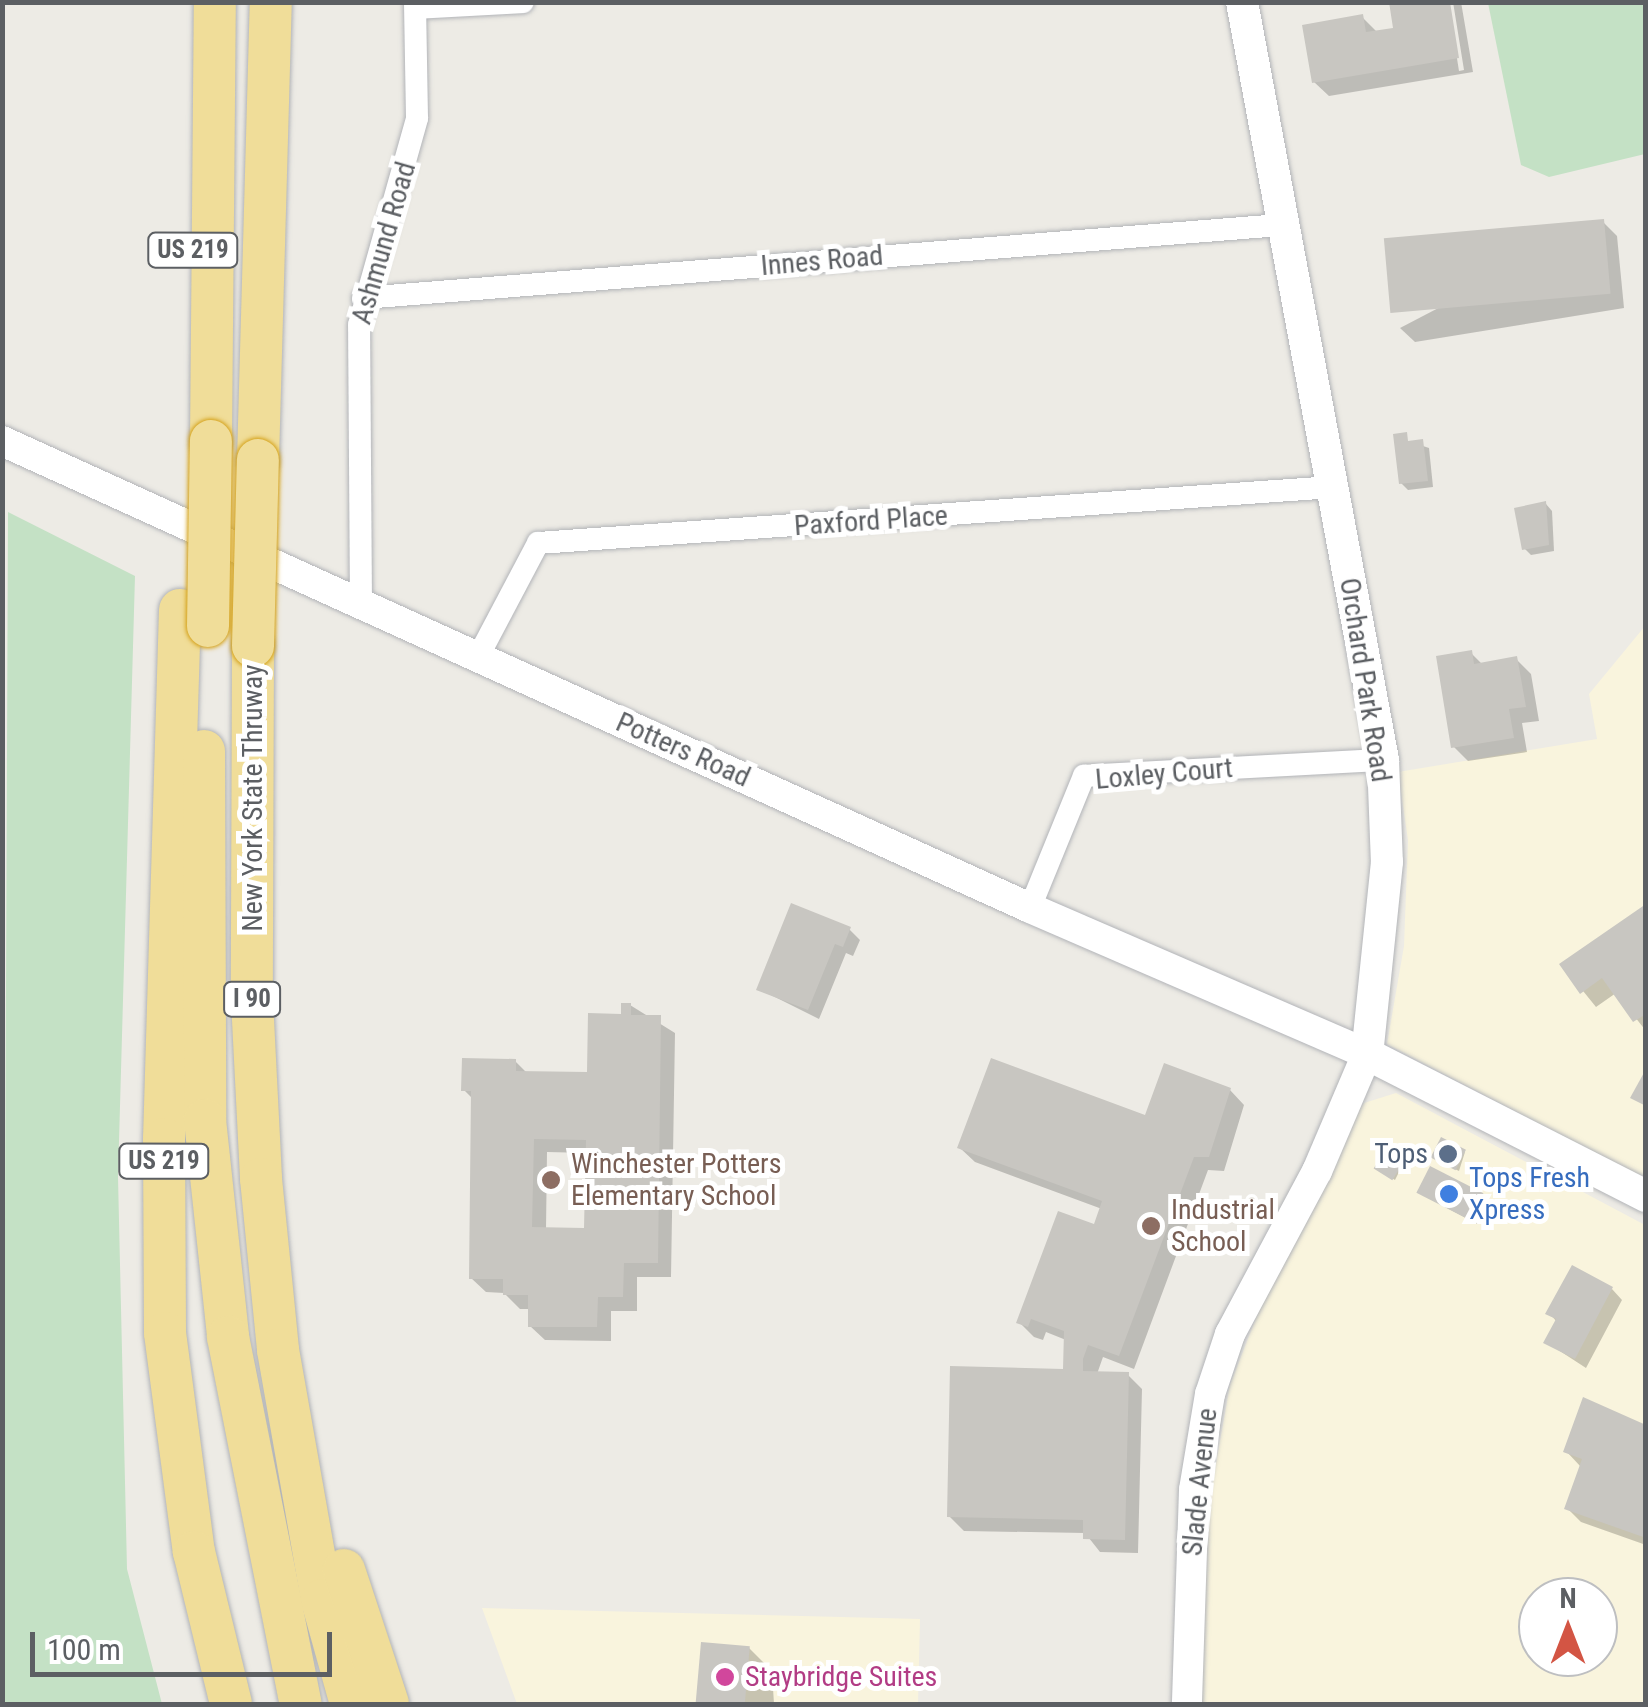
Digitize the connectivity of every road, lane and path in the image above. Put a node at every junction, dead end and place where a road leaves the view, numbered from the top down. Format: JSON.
{"nodes":[{"id":1,"x":215,"y":2,"type":"edge"},
{"id":2,"x":271,"y":2,"type":"edge"},
{"id":3,"x":523,"y":2,"type":"edge"},
{"id":4,"x":1242,"y":2,"type":"edge"},
{"id":5,"x":415,"y":5,"type":"edge"},
{"id":6,"x":1280,"y":224,"type":"junction"},
{"id":7,"x":363,"y":298,"type":"junction"},
{"id":8,"x":2,"y":442,"type":"edge"},
{"id":9,"x":1332,"y":487,"type":"junction"},
{"id":10,"x":361,"y":604,"type":"junction"},
{"id":11,"x":194,"y":618,"type":"junction"},
{"id":12,"x":478,"y":657,"type":"junction"},
{"id":13,"x":1383,"y":760,"type":"junction"},
{"id":14,"x":1030,"y":908,"type":"junction"},
{"id":15,"x":1366,"y":1054,"type":"junction"},
{"id":16,"x":1646,"y":1196,"type":"edge"},
{"id":17,"x":278,"y":1350,"type":"junction"},
{"id":18,"x":231,"y":1704,"type":"edge"},
{"id":19,"x":301,"y":1704,"type":"edge"},
{"id":20,"x":351,"y":1704,"type":"edge"},
{"id":21,"x":388,"y":1704,"type":"edge"},
{"id":22,"x":1187,"y":1704,"type":"edge"}],
"edges":[{"from":1,"to":11,"type":"highway","number":"US 219"},
{"from":2,"to":17,"type":"highway","name":"New York State Thruway","number":"I 90","bridge":true},
{"from":3,"to":5,"type":"street"},
{"from":4,"to":6,"type":"main road","name":"Orchard Park Road"},
{"from":5,"to":7,"type":"street","name":"Ashmund Road"},
{"from":6,"to":7,"type":"street","name":"Innes Road"},
{"from":6,"to":9,"type":"main road","name":"Orchard Park Road"},
{"from":7,"to":10,"type":"street","name":"Ashmund Road"},
{"from":8,"to":10,"type":"street","name":"Potters Road"},
{"from":9,"to":12,"type":"street","name":"Paxford Place"},
{"from":9,"to":13,"type":"main road","name":"Orchard Park Road"},
{"from":10,"to":12,"type":"street","name":"Potters Road"},
{"from":11,"to":18,"type":"highway","number":"US 219"},
{"from":11,"to":19,"type":"highway","name":"New York State Thruway","number":"I 90"},
{"from":12,"to":14,"type":"street","name":"Potters Road"},
{"from":13,"to":14,"type":"street","name":"Loxley Court"},
{"from":13,"to":15,"type":"main road","name":"Orchard Park Road"},
{"from":14,"to":15,"type":"street","name":"Potters Road"},
{"from":15,"to":16,"type":"main road"},
{"from":15,"to":22,"type":"street","name":"Slade Avenue"},
{"from":17,"to":20,"type":"highway","name":"New York State Thruway","number":"I 90"},
{"from":17,"to":21,"type":"highway"}]}
